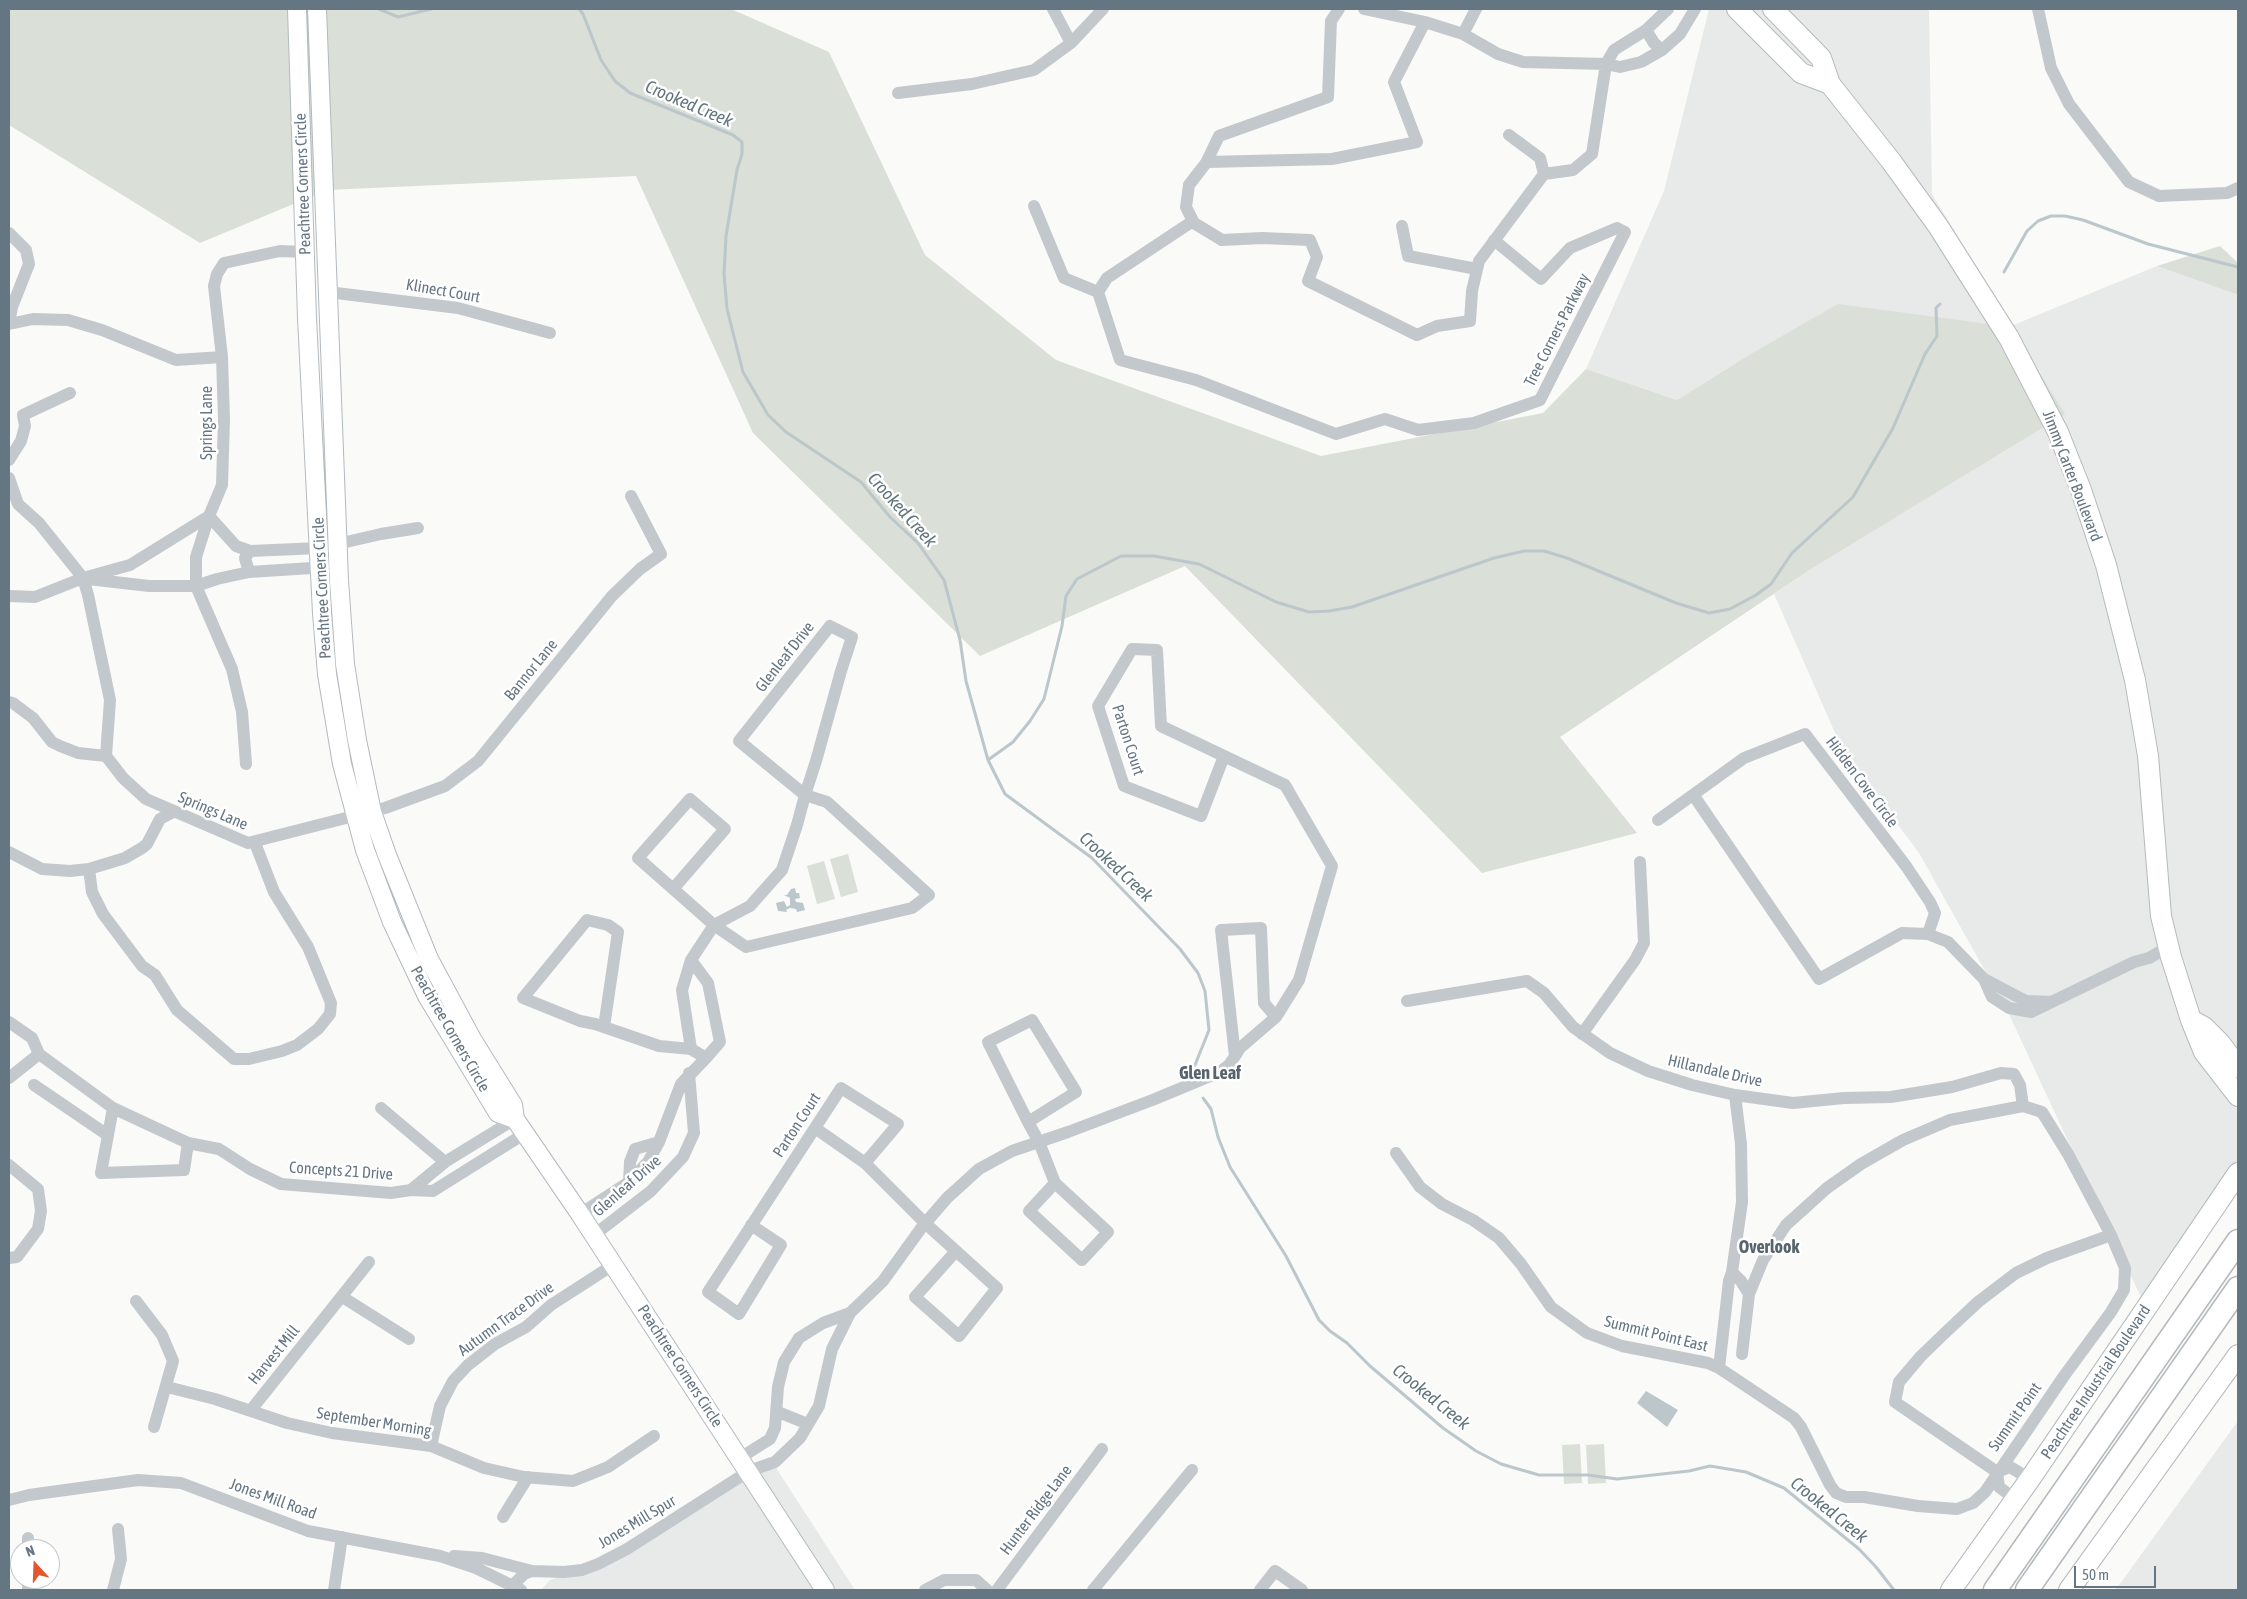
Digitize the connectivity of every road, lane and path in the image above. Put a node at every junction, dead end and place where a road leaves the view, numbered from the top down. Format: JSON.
{"nodes":[{"id":1,"x":297,"y":9,"type":"edge"},
{"id":2,"x":317,"y":9,"type":"edge"},
{"id":3,"x":1053,"y":9,"type":"edge"},
{"id":4,"x":1103,"y":9,"type":"edge"},
{"id":5,"x":1339,"y":9,"type":"edge"},
{"id":6,"x":1364,"y":9,"type":"edge"},
{"id":7,"x":1476,"y":9,"type":"edge"},
{"id":8,"x":1668,"y":9,"type":"edge"},
{"id":9,"x":1694,"y":9,"type":"edge"},
{"id":10,"x":1737,"y":9,"type":"edge"},
{"id":11,"x":1773,"y":9,"type":"edge"},
{"id":12,"x":2038,"y":9,"type":"edge"},
{"id":13,"x":1425,"y":22,"type":"junction"},
{"id":14,"x":1646,"y":30,"type":"junction"},
{"id":15,"x":1463,"y":34,"type":"junction"},
{"id":16,"x":1071,"y":43,"type":"junction"},
{"id":17,"x":1662,"y":50,"type":"junction"},
{"id":18,"x":1606,"y":64,"type":"junction"},
{"id":19,"x":1830,"y":84,"type":"junction"},
{"id":20,"x":898,"y":93,"type":"dead end"},
{"id":21,"x":1508,"y":135,"type":"dead end"},
{"id":22,"x":1207,"y":162,"type":"junction"},
{"id":23,"x":1544,"y":174,"type":"junction"},
{"id":24,"x":2238,"y":188,"type":"edge"},
{"id":25,"x":1034,"y":206,"type":"dead end"},
{"id":26,"x":1192,"y":221,"type":"junction"},
{"id":27,"x":1402,"y":226,"type":"dead end"},
{"id":28,"x":9,"y":233,"type":"edge"},
{"id":29,"x":1494,"y":240,"type":"junction"},
{"id":30,"x":305,"y":252,"type":"junction"},
{"id":31,"x":1477,"y":269,"type":"junction"},
{"id":32,"x":328,"y":292,"type":"junction"},
{"id":33,"x":1098,"y":292,"type":"junction"},
{"id":34,"x":9,"y":324,"type":"edge"},
{"id":35,"x":550,"y":333,"type":"dead end"},
{"id":36,"x":222,"y":357,"type":"junction"},
{"id":37,"x":70,"y":393,"type":"dead end"},
{"id":38,"x":9,"y":460,"type":"edge"},
{"id":39,"x":9,"y":478,"type":"edge"},
{"id":40,"x":631,"y":496,"type":"dead end"},
{"id":41,"x":209,"y":516,"type":"junction"},
{"id":42,"x":418,"y":528,"type":"dead end"},
{"id":43,"x":328,"y":546,"type":"junction"},
{"id":44,"x":250,"y":551,"type":"junction"},
{"id":45,"x":338,"y":566,"type":"junction"},
{"id":46,"x":320,"y":568,"type":"junction"},
{"id":47,"x":249,"y":572,"type":"junction"},
{"id":48,"x":83,"y":578,"type":"junction"},
{"id":49,"x":196,"y":586,"type":"junction"},
{"id":50,"x":9,"y":596,"type":"edge"},
{"id":51,"x":9,"y":702,"type":"edge"},
{"id":52,"x":106,"y":756,"type":"junction"},
{"id":53,"x":1224,"y":756,"type":"junction"},
{"id":54,"x":246,"y":764,"type":"dead end"},
{"id":55,"x":805,"y":795,"type":"junction"},
{"id":56,"x":1694,"y":796,"type":"junction"},
{"id":57,"x":173,"y":812,"type":"junction"},
{"id":58,"x":364,"y":814,"type":"junction"},
{"id":59,"x":1658,"y":820,"type":"dead end"},
{"id":60,"x":255,"y":843,"type":"junction"},
{"id":61,"x":9,"y":852,"type":"edge"},
{"id":62,"x":1640,"y":862,"type":"dead end"},
{"id":63,"x":89,"y":869,"type":"junction"},
{"id":64,"x":673,"y":889,"type":"junction"},
{"id":65,"x":714,"y":925,"type":"junction"},
{"id":66,"x":1928,"y":934,"type":"junction"},
{"id":67,"x":2168,"y":947,"type":"junction"},
{"id":68,"x":691,"y":960,"type":"junction"},
{"id":69,"x":1407,"y":1001,"type":"dead end"},
{"id":70,"x":1276,"y":1017,"type":"junction"},
{"id":71,"x":2191,"y":1020,"type":"junction"},
{"id":72,"x":9,"y":1022,"type":"edge"},
{"id":73,"x":604,"y":1027,"type":"junction"},
{"id":74,"x":1582,"y":1034,"type":"junction"},
{"id":75,"x":691,"y":1049,"type":"junction"},
{"id":76,"x":39,"y":1054,"type":"junction"},
{"id":77,"x":1235,"y":1056,"type":"junction"},
{"id":78,"x":706,"y":1058,"type":"junction"},
{"id":79,"x":2237,"y":1064,"type":"edge"},
{"id":80,"x":689,"y":1073,"type":"junction"},
{"id":81,"x":9,"y":1078,"type":"edge"},
{"id":82,"x":34,"y":1085,"type":"dead end"},
{"id":83,"x":1735,"y":1095,"type":"junction"},
{"id":84,"x":2238,"y":1096,"type":"edge"},
{"id":85,"x":2023,"y":1106,"type":"junction"},
{"id":86,"x":112,"y":1108,"type":"junction"},
{"id":87,"x":380,"y":1108,"type":"dead end"},
{"id":88,"x":2238,"y":1112,"type":"edge"},
{"id":89,"x":1028,"y":1122,"type":"junction"},
{"id":90,"x":520,"y":1127,"type":"junction"},
{"id":91,"x":814,"y":1128,"type":"junction"},
{"id":92,"x":106,"y":1134,"type":"junction"},
{"id":93,"x":1040,"y":1142,"type":"junction"},
{"id":94,"x":188,"y":1143,"type":"junction"},
{"id":95,"x":1396,"y":1153,"type":"dead end"},
{"id":96,"x":445,"y":1162,"type":"junction"},
{"id":97,"x":865,"y":1163,"type":"junction"},
{"id":98,"x":9,"y":1165,"type":"edge"},
{"id":99,"x":2238,"y":1173,"type":"edge"},
{"id":100,"x":1055,"y":1183,"type":"junction"},
{"id":101,"x":410,"y":1190,"type":"junction"},
{"id":102,"x":2232,"y":1192,"type":"edge"},
{"id":103,"x":580,"y":1214,"type":"junction"},
{"id":104,"x":925,"y":1223,"type":"junction"},
{"id":105,"x":751,"y":1225,"type":"junction"},
{"id":106,"x":594,"y":1235,"type":"junction"},
{"id":107,"x":2110,"y":1235,"type":"junction"},
{"id":108,"x":2238,"y":1241,"type":"edge"},
{"id":109,"x":956,"y":1251,"type":"junction"},
{"id":110,"x":9,"y":1258,"type":"edge"},
{"id":111,"x":369,"y":1262,"type":"dead end"},
{"id":112,"x":613,"y":1265,"type":"junction"},
{"id":113,"x":1732,"y":1272,"type":"junction"},
{"id":114,"x":2238,"y":1288,"type":"edge"},
{"id":115,"x":1749,"y":1294,"type":"junction"},
{"id":116,"x":343,"y":1295,"type":"junction"},
{"id":117,"x":136,"y":1301,"type":"dead end"},
{"id":118,"x":850,"y":1313,"type":"junction"},
{"id":119,"x":408,"y":1339,"type":"dead end"},
{"id":120,"x":1742,"y":1354,"type":"dead end"},
{"id":121,"x":2238,"y":1354,"type":"edge"},
{"id":122,"x":1718,"y":1368,"type":"junction"},
{"id":123,"x":1740,"y":1383,"type":"joint"},
{"id":124,"x":167,"y":1387,"type":"junction"},
{"id":125,"x":251,"y":1410,"type":"junction"},
{"id":126,"x":778,"y":1412,"type":"junction"},
{"id":127,"x":808,"y":1424,"type":"junction"},
{"id":128,"x":154,"y":1427,"type":"dead end"},
{"id":129,"x":654,"y":1436,"type":"dead end"},
{"id":130,"x":431,"y":1446,"type":"junction"},
{"id":131,"x":1102,"y":1449,"type":"dead end"},
{"id":132,"x":744,"y":1464,"type":"junction"},
{"id":133,"x":1192,"y":1470,"type":"dead end"},
{"id":134,"x":1998,"y":1472,"type":"junction"},
{"id":135,"x":528,"y":1478,"type":"junction"},
{"id":136,"x":2030,"y":1479,"type":"junction"},
{"id":137,"x":9,"y":1500,"type":"edge"},
{"id":138,"x":2016,"y":1500,"type":"junction"},
{"id":139,"x":503,"y":1517,"type":"dead end"},
{"id":140,"x":118,"y":1529,"type":"dead end"},
{"id":141,"x":342,"y":1537,"type":"junction"},
{"id":142,"x":440,"y":1556,"type":"junction"},
{"id":143,"x":532,"y":1572,"type":"junction"},
{"id":144,"x":516,"y":1588,"type":"edge"},
{"id":145,"x":113,"y":1590,"type":"edge"},
{"id":146,"x":334,"y":1590,"type":"edge"},
{"id":147,"x":825,"y":1590,"type":"edge"},
{"id":148,"x":925,"y":1590,"type":"edge"},
{"id":149,"x":987,"y":1590,"type":"edge"},
{"id":150,"x":997,"y":1590,"type":"edge"},
{"id":151,"x":1093,"y":1590,"type":"edge"},
{"id":152,"x":1260,"y":1590,"type":"edge"},
{"id":153,"x":1302,"y":1590,"type":"edge"},
{"id":154,"x":1951,"y":1590,"type":"edge"},
{"id":155,"x":1994,"y":1590,"type":"edge"},
{"id":156,"x":2027,"y":1590,"type":"edge"},
{"id":157,"x":2069,"y":1590,"type":"edge"}],
"edges":[{"from":1,"to":30,"type":"street","name":"Peachtree Corners Circle"},
{"from":2,"to":32,"type":"street","name":"Peachtree Corners Circle"},
{"from":3,"to":16,"type":"street"},
{"from":4,"to":16,"type":"street"},
{"from":5,"to":22,"type":"street"},
{"from":6,"to":13,"type":"street"},
{"from":7,"to":15,"type":"street"},
{"from":8,"to":14,"type":"street"},
{"from":9,"to":17,"type":"street"},
{"from":10,"to":19,"type":"main road"},
{"from":11,"to":19,"type":"main road","name":"Jimmy Carter Boulevard"},
{"from":12,"to":24,"type":"street"},
{"from":13,"to":15,"type":"street"},
{"from":13,"to":22,"type":"street"},
{"from":14,"to":17,"type":"street"},
{"from":14,"to":18,"type":"street"},
{"from":15,"to":18,"type":"street"},
{"from":16,"to":20,"type":"street"},
{"from":17,"to":18,"type":"street"},
{"from":18,"to":23,"type":"street"},
{"from":19,"to":67,"type":"main road","name":"Jimmy Carter Boulevard"},
{"from":21,"to":23,"type":"street"},
{"from":22,"to":26,"type":"street"},
{"from":23,"to":29,"type":"street"},
{"from":25,"to":33,"type":"street"},
{"from":26,"to":31,"type":"street"},
{"from":26,"to":33,"type":"street"},
{"from":27,"to":31,"type":"street"},
{"from":28,"to":34,"type":"street"},
{"from":29,"to":31,"type":"street"},
{"from":29,"to":33,"type":"street","name":"Tree Corners Parkway"},
{"from":30,"to":36,"type":"street","name":"Springs Lane"},
{"from":30,"to":43,"type":"street","name":"Peachtree Corners Circle"},
{"from":32,"to":35,"type":"street","name":"Klinect Court"},
{"from":32,"to":43,"type":"street","name":"Peachtree Corners Circle"},
{"from":34,"to":36,"type":"street"},
{"from":36,"to":41,"type":"street","name":"Springs Lane"},
{"from":37,"to":38,"type":"street"},
{"from":39,"to":48,"type":"street"},
{"from":40,"to":58,"type":"street","name":"Bannor Lane"},
{"from":41,"to":44,"type":"street"},
{"from":41,"to":48,"type":"street"},
{"from":41,"to":49,"type":"street","name":"Springs Lane"},
{"from":42,"to":43,"type":"street"},
{"from":43,"to":44,"type":"street"},
{"from":43,"to":45,"type":"street","name":"Peachtree Corners Circle"},
{"from":43,"to":46,"type":"street","name":"Peachtree Corners Circle"},
{"from":44,"to":47,"type":"street"},
{"from":45,"to":46,"type":"street"},
{"from":45,"to":58,"type":"street","name":"Peachtree Corners Circle"},
{"from":46,"to":47,"type":"street"},
{"from":46,"to":58,"type":"street","name":"Peachtree Corners Circle"},
{"from":47,"to":49,"type":"street"},
{"from":48,"to":49,"type":"street"},
{"from":48,"to":50,"type":"street"},
{"from":48,"to":52,"type":"street"},
{"from":49,"to":54,"type":"street","name":"Springs Lane"},
{"from":51,"to":52,"type":"street"},
{"from":52,"to":57,"type":"street","name":"Springs Lane"},
{"from":53,"to":53,"type":"street","name":"Parton Court"},
{"from":53,"to":70,"type":"street","name":"Parton Court"},
{"from":55,"to":55,"type":"street","name":"Glenleaf Drive"},
{"from":55,"to":65,"type":"street","name":"Glenleaf Drive"},
{"from":55,"to":65,"type":"street","name":"Glenleaf Drive"},
{"from":56,"to":59,"type":"street","name":"Hidden Cove Circle"},
{"from":56,"to":66,"type":"street"},
{"from":56,"to":66,"type":"street","name":"Hidden Cove Circle"},
{"from":57,"to":60,"type":"street","name":"Springs Lane"},
{"from":57,"to":63,"type":"street"},
{"from":58,"to":60,"type":"street","name":"Springs Lane"},
{"from":58,"to":90,"type":"street","name":"Peachtree Corners Circle"},
{"from":60,"to":63,"type":"street"},
{"from":61,"to":63,"type":"street"},
{"from":62,"to":74,"type":"street"},
{"from":64,"to":64,"type":"street","name":"Glenleaf Drive"},
{"from":64,"to":65,"type":"street","name":"Glenleaf Drive"},
{"from":65,"to":68,"type":"street","name":"Glenleaf Drive"},
{"from":66,"to":67,"type":"street"},
{"from":67,"to":71,"type":"main road","name":"Jimmy Carter Boulevard"},
{"from":68,"to":75,"type":"street","name":"Glenleaf Drive"},
{"from":68,"to":78,"type":"street","name":"Glenleaf Drive"},
{"from":69,"to":74,"type":"street","name":"Hillandale Drive"},
{"from":70,"to":77,"type":"street","name":"Parton Court"},
{"from":70,"to":77,"type":"street"},
{"from":71,"to":79,"type":"main road"},
{"from":71,"to":84,"type":"main road","name":"Jimmy Carter Boulevard"},
{"from":71,"to":88,"type":"main road"},
{"from":72,"to":76,"type":"street"},
{"from":73,"to":73,"type":"street"},
{"from":73,"to":75,"type":"street"},
{"from":74,"to":83,"type":"street","name":"Hillandale Drive"},
{"from":75,"to":78,"type":"street"},
{"from":76,"to":81,"type":"street"},
{"from":76,"to":86,"type":"street","name":"Concepts 21 Drive"},
{"from":77,"to":93,"type":"street","name":"Parton Court"},
{"from":78,"to":80,"type":"street","name":"Glenleaf Drive"},
{"from":80,"to":103,"type":"street","name":"Glenleaf Drive"},
{"from":80,"to":106,"type":"street","name":"Glenleaf Drive"},
{"from":82,"to":92,"type":"street"},
{"from":83,"to":85,"type":"street","name":"Hillandale Drive"},
{"from":83,"to":113,"type":"street"},
{"from":85,"to":107,"type":"street","name":"Summit Point"},
{"from":85,"to":115,"type":"street"},
{"from":86,"to":92,"type":"street"},
{"from":86,"to":94,"type":"street","name":"Concepts 21 Drive"},
{"from":87,"to":96,"type":"street"},
{"from":89,"to":89,"type":"street"},
{"from":89,"to":93,"type":"street"},
{"from":90,"to":96,"type":"street","name":"Concepts 21 Drive"},
{"from":90,"to":101,"type":"street","name":"Concepts 21 Drive"},
{"from":90,"to":103,"type":"street","name":"Peachtree Corners Circle"},
{"from":91,"to":97,"type":"street"},
{"from":91,"to":97,"type":"street","name":"Parton Court"},
{"from":91,"to":105,"type":"street","name":"Parton Court"},
{"from":92,"to":94,"type":"street"},
{"from":93,"to":100,"type":"street"},
{"from":93,"to":104,"type":"street","name":"Parton Court"},
{"from":94,"to":101,"type":"street","name":"Concepts 21 Drive"},
{"from":95,"to":122,"type":"street","name":"Summit Point East"},
{"from":96,"to":101,"type":"street","name":"Concepts 21 Drive"},
{"from":97,"to":104,"type":"street"},
{"from":98,"to":110,"type":"street"},
{"from":99,"to":102,"type":"main road","name":"Peachtree Industrial Boulevard"},
{"from":100,"to":100,"type":"street"},
{"from":102,"to":136,"type":"main road","name":"Peachtree Industrial Boulevard"},
{"from":103,"to":106,"type":"street","name":"Peachtree Corners Circle"},
{"from":104,"to":109,"type":"street"},
{"from":104,"to":118,"type":"street","name":"Parton Court"},
{"from":105,"to":105,"type":"street","name":"Parton Court"},
{"from":106,"to":112,"type":"street","name":"Peachtree Corners Circle"},
{"from":107,"to":134,"type":"street","name":"Summit Point"},
{"from":107,"to":134,"type":"street"},
{"from":108,"to":155,"type":"highway"},
{"from":109,"to":109,"type":"street"},
{"from":111,"to":116,"type":"street","name":"Harvest Mill"},
{"from":112,"to":130,"type":"street","name":"Autumn Trace Drive"},
{"from":112,"to":132,"type":"street","name":"Peachtree Corners Circle"},
{"from":113,"to":115,"type":"street"},
{"from":113,"to":122,"type":"street"},
{"from":114,"to":156,"type":"highway"},
{"from":115,"to":120,"type":"street"},
{"from":116,"to":119,"type":"street"},
{"from":116,"to":125,"type":"street","name":"Harvest Mill"},
{"from":117,"to":124,"type":"street"},
{"from":118,"to":126,"type":"street","name":"Parton Court"},
{"from":118,"to":127,"type":"street","name":"Parton Court"},
{"from":121,"to":157,"type":"main road"},
{"from":122,"to":123,"type":"street","name":"Summit Point East"},
{"from":123,"to":134,"type":"street","name":"Summit Point"},
{"from":124,"to":125,"type":"street","name":"September Morning"},
{"from":124,"to":128,"type":"street"},
{"from":125,"to":130,"type":"street","name":"September Morning"},
{"from":126,"to":127,"type":"street"},
{"from":126,"to":132,"type":"street","name":"Parton Court"},
{"from":127,"to":132,"type":"street","name":"Parton Court"},
{"from":129,"to":135,"type":"street","name":"September Morning"},
{"from":130,"to":135,"type":"street","name":"September Morning"},
{"from":131,"to":150,"type":"street","name":"Hunter Ridge Lane"},
{"from":132,"to":143,"type":"street","name":"Jones Mill Spur"},
{"from":132,"to":147,"type":"street","name":"Peachtree Corners Circle"},
{"from":133,"to":151,"type":"street"},
{"from":134,"to":136,"type":"street"},
{"from":134,"to":138,"type":"street"},
{"from":135,"to":139,"type":"street"},
{"from":136,"to":138,"type":"main road","name":"Peachtree Industrial Boulevard"},
{"from":137,"to":141,"type":"street","name":"Jones Mill Road"},
{"from":138,"to":154,"type":"main road","name":"Peachtree Industrial Boulevard"},
{"from":140,"to":145,"type":"street"},
{"from":141,"to":142,"type":"street","name":"Jones Mill Road"},
{"from":141,"to":146,"type":"street"},
{"from":142,"to":143,"type":"street","name":"Jones Mill Spur"},
{"from":142,"to":144,"type":"street","name":"Jones Mill Road"},
{"from":143,"to":144,"type":"street"},
{"from":148,"to":149,"type":"street"},
{"from":152,"to":153,"type":"street"}]}
